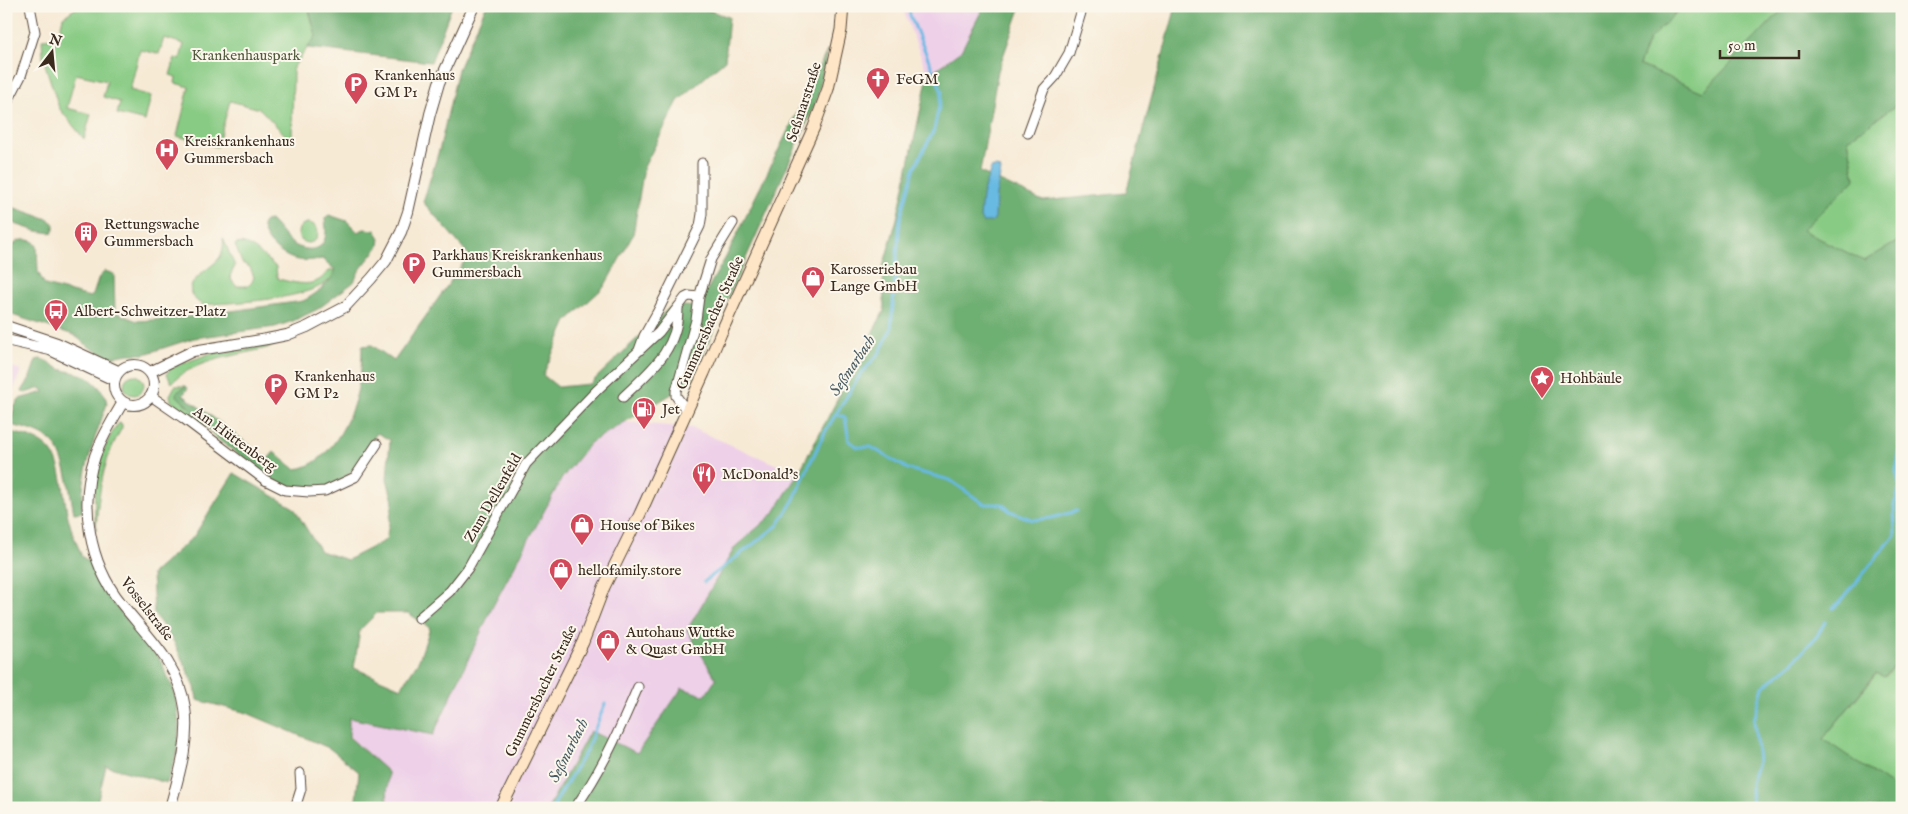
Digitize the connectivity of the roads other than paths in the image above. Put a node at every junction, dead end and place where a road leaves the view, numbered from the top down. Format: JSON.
{"nodes":[{"id":1,"x":30,"y":6,"type":"edge"},
{"id":2,"x":474,"y":6,"type":"edge"},
{"id":3,"x":844,"y":6,"type":"edge"},
{"id":4,"x":1083,"y":6,"type":"edge"},
{"id":5,"x":6,"y":105,"type":"edge"},
{"id":6,"x":1028,"y":133,"type":"dead end"},
{"id":7,"x":702,"y":163,"type":"dead end"},
{"id":8,"x":793,"y":177,"type":"joint"},
{"id":9,"x":732,"y":223,"type":"dead end"},
{"id":10,"x":699,"y":297,"type":"junction"},
{"id":11,"x":678,"y":308,"type":"junction"},
{"id":12,"x":6,"y":326,"type":"edge"},
{"id":13,"x":6,"y":340,"type":"edge"},
{"id":14,"x":638,"y":353,"type":"junction"},
{"id":15,"x":150,"y":372,"type":"junction"},
{"id":16,"x":116,"y":376,"type":"junction"},
{"id":17,"x":150,"y":396,"type":"junction"},
{"id":18,"x":623,"y":397,"type":"dead end"},
{"id":19,"x":123,"y":402,"type":"junction"},
{"id":20,"x":687,"y":411,"type":"junction"},
{"id":21,"x":377,"y":444,"type":"dead end"},
{"id":22,"x":419,"y":618,"type":"dead end"},
{"id":23,"x":638,"y":687,"type":"dead end"},
{"id":24,"x":300,"y":773,"type":"dead end"},
{"id":25,"x":170,"y":808,"type":"edge"},
{"id":26,"x":295,"y":808,"type":"edge"},
{"id":27,"x":501,"y":808,"type":"edge"},
{"id":28,"x":575,"y":808,"type":"edge"}],
"edges":[{"from":1,"to":5,"type":"street"},
{"from":2,"to":15,"type":"street"},
{"from":3,"to":8,"type":"main road","name":"Seßmarstraße"},
{"from":4,"to":6,"type":"street"},
{"from":7,"to":14,"type":"street","name":"Zum Dellenfeld"},
{"from":8,"to":20,"type":"main road","name":"Gummersbacher Straße"},
{"from":9,"to":10,"type":"street"},
{"from":10,"to":11,"type":"street","name":"Zum Dellenfeld"},
{"from":10,"to":20,"type":"street"},
{"from":11,"to":14,"type":"street","name":"Zum Dellenfeld"},
{"from":11,"to":18,"type":"street"},
{"from":12,"to":16,"type":"street"},
{"from":13,"to":16,"type":"street"},
{"from":14,"to":22,"type":"street","name":"Zum Dellenfeld"},
{"from":15,"to":16,"type":"street"},
{"from":15,"to":17,"type":"street"},
{"from":16,"to":19,"type":"street"},
{"from":17,"to":19,"type":"street"},
{"from":17,"to":21,"type":"street","name":"Am Hüttenberg"},
{"from":19,"to":25,"type":"street","name":"Vosselstraße"},
{"from":20,"to":27,"type":"main road","name":"Gummersbacher Straße"},
{"from":23,"to":28,"type":"street"},
{"from":24,"to":26,"type":"street"}]}
